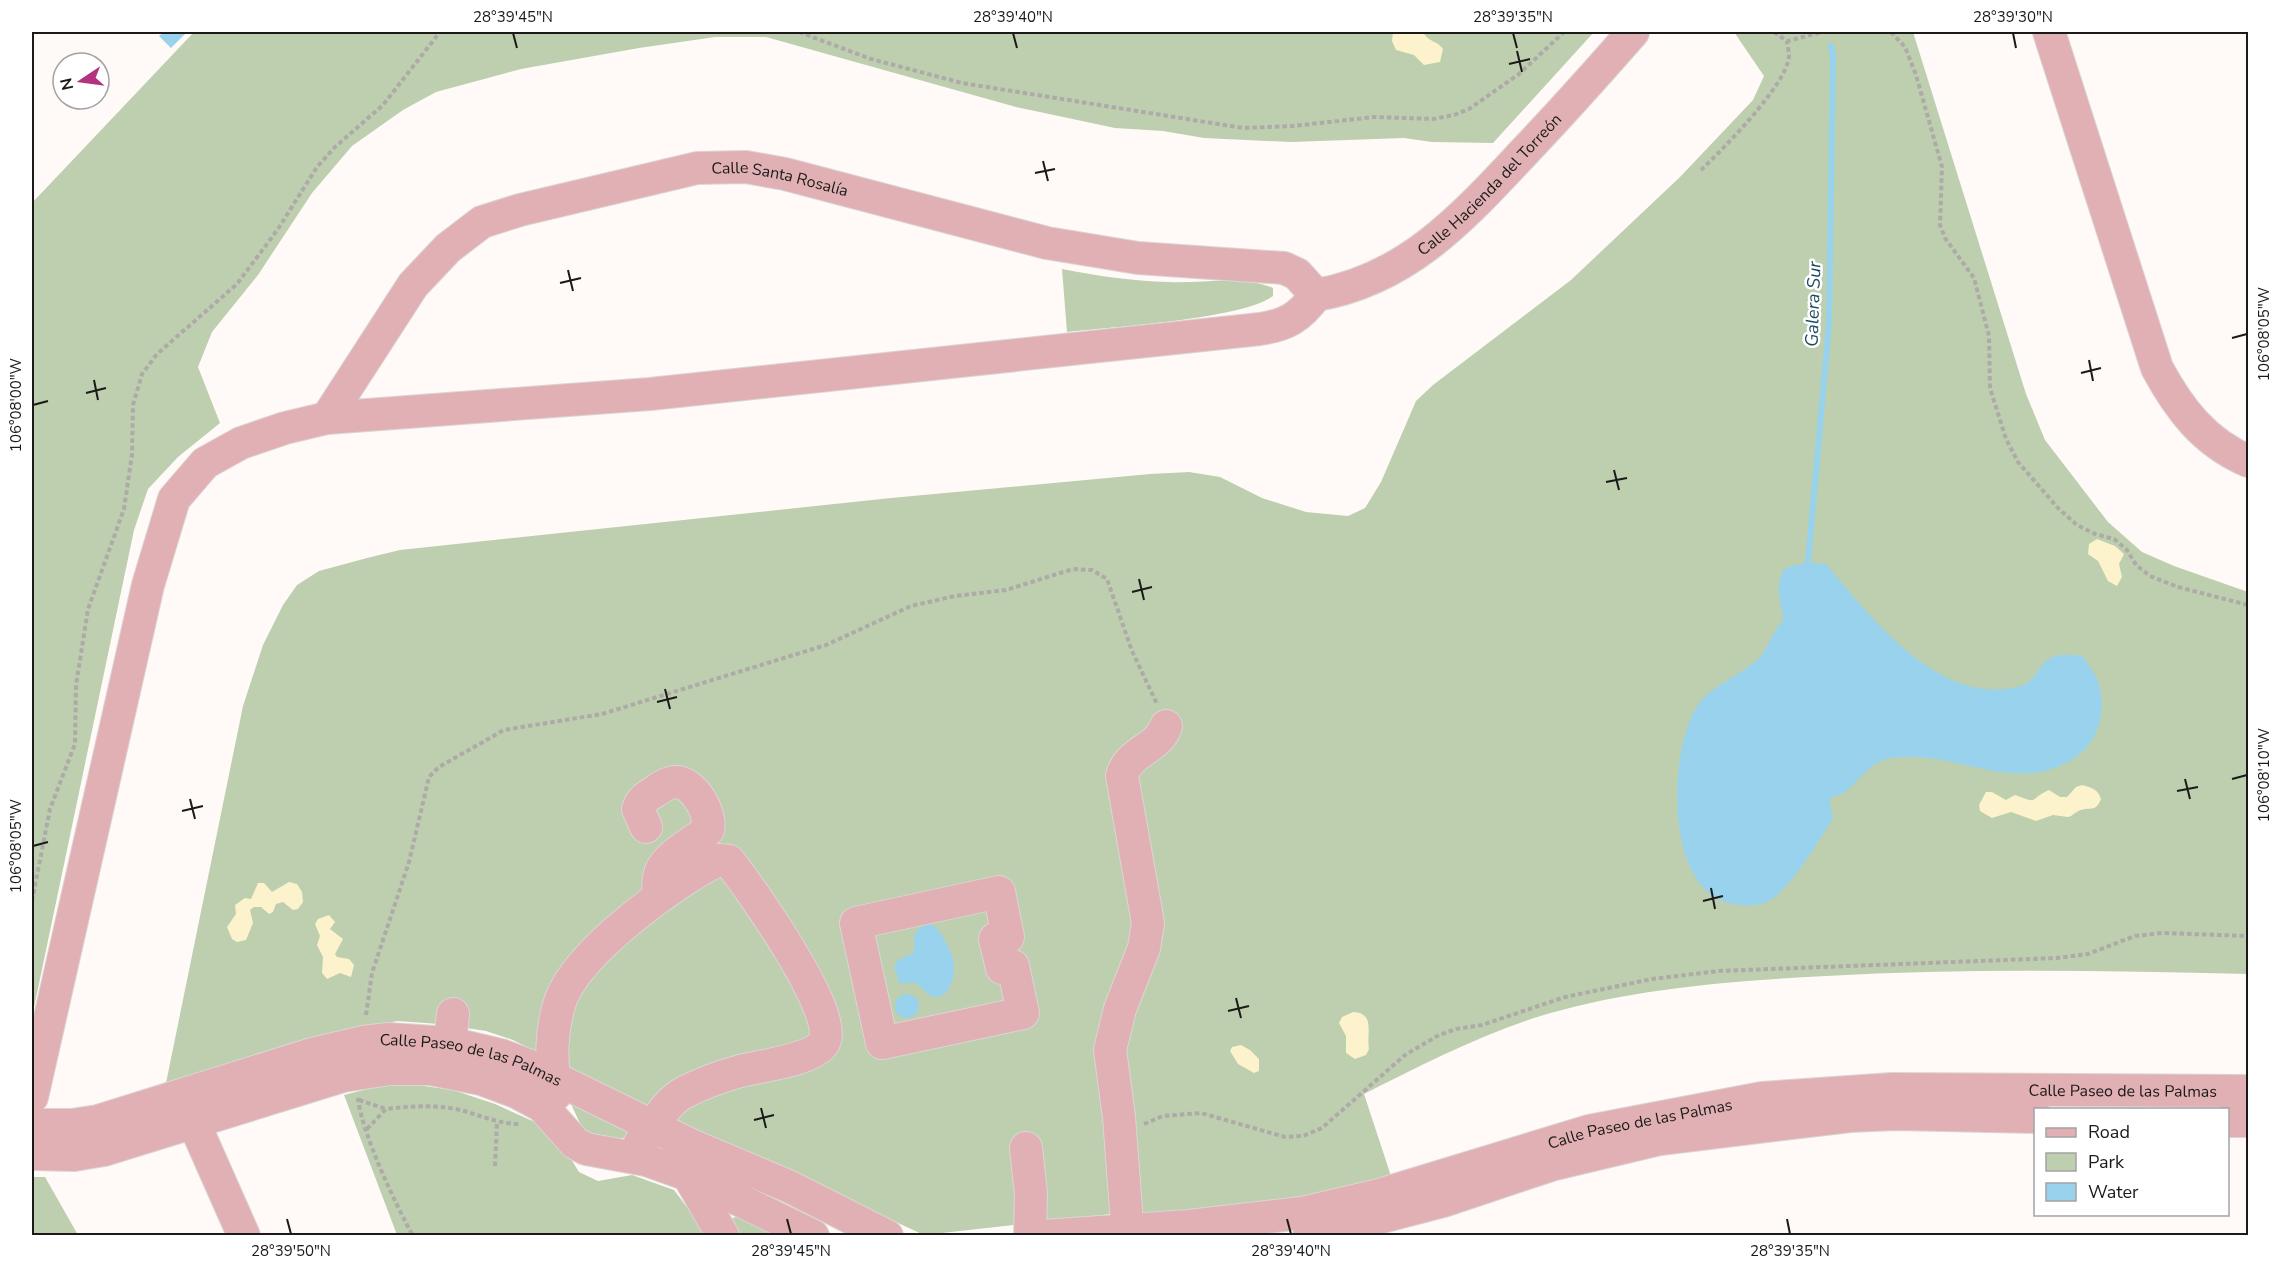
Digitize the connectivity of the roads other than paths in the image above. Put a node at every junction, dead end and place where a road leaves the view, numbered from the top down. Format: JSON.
{"nodes":[{"id":1,"x":1633,"y":32,"type":"edge"},
{"id":2,"x":2049,"y":32,"type":"edge"},
{"id":3,"x":1316,"y":295,"type":"junction"},
{"id":4,"x":327,"y":418,"type":"junction"},
{"id":5,"x":2248,"y":461,"type":"edge"},
{"id":6,"x":1166,"y":726,"type":"dead end"},
{"id":7,"x":646,"y":827,"type":"dead end"},
{"id":8,"x":649,"y":904,"type":"junction"},
{"id":9,"x":856,"y":923,"type":"joint"},
{"id":10,"x":554,"y":1078,"type":"junction"},
{"id":11,"x":2248,"y":1092,"type":"edge"},
{"id":12,"x":32,"y":1097,"type":"edge"},
{"id":13,"x":188,"y":1109,"type":"junction"},
{"id":14,"x":2034,"y":1117,"type":"edge"},
{"id":15,"x":2229,"y":1121,"type":"edge"},
{"id":16,"x":2248,"y":1121,"type":"edge"},
{"id":17,"x":32,"y":1125,"type":"edge"},
{"id":18,"x":559,"y":1125,"type":"junction"},
{"id":19,"x":654,"y":1126,"type":"junction"},
{"id":20,"x":1026,"y":1148,"type":"dead end"},
{"id":21,"x":32,"y":1155,"type":"edge"},
{"id":22,"x":622,"y":1157,"type":"junction"},
{"id":23,"x":688,"y":1175,"type":"junction"},
{"id":24,"x":831,"y":1207,"type":"junction"},
{"id":25,"x":1128,"y":1233,"type":"edge"},
{"id":26,"x":244,"y":1236,"type":"edge"},
{"id":27,"x":723,"y":1236,"type":"edge"},
{"id":28,"x":816,"y":1236,"type":"edge"},
{"id":29,"x":888,"y":1236,"type":"edge"},
{"id":30,"x":1030,"y":1236,"type":"edge"},
{"id":31,"x":1043,"y":1236,"type":"edge"},
{"id":32,"x":1309,"y":1236,"type":"edge"}],
"edges":[{"from":1,"to":3,"type":"street","name":"Calle Hacienda del Torreón"},
{"from":2,"to":5,"type":"street"},
{"from":3,"to":4,"type":"street"},
{"from":3,"to":4,"type":"street","name":"Calle Santa Rosalía"},
{"from":4,"to":12,"type":"street"},
{"from":6,"to":25,"type":"street"},
{"from":7,"to":8,"type":"street"},
{"from":8,"to":10,"type":"street"},
{"from":8,"to":19,"type":"street"},
{"from":9,"to":9,"type":"street"},
{"from":10,"to":13,"type":"street","name":"Calle Paseo de las Palmas"},
{"from":10,"to":18,"type":"street"},
{"from":10,"to":19,"type":"street","name":"Calle Paseo de las Palmas"},
{"from":11,"to":25,"type":"street","name":"Calle Paseo de las Palmas"},
{"from":13,"to":17,"type":"street","name":"Calle Paseo de las Palmas"},
{"from":13,"to":18,"type":"street","name":"Calle Paseo de las Palmas"},
{"from":13,"to":21,"type":"street","name":"Calle Paseo de las Palmas"},
{"from":13,"to":26,"type":"street"},
{"from":14,"to":32,"type":"street","name":"Calle Paseo de las Palmas"},
{"from":15,"to":16,"type":"street","name":"Calle Paseo de las Palmas"},
{"from":18,"to":22,"type":"street","name":"Calle Paseo de las Palmas"},
{"from":19,"to":22,"type":"street"},
{"from":19,"to":24,"type":"street","name":"Calle Paseo de las Palmas"},
{"from":20,"to":30,"type":"street"},
{"from":22,"to":23,"type":"street","name":"Calle Paseo de las Palmas"},
{"from":23,"to":27,"type":"street"},
{"from":23,"to":28,"type":"street","name":"Calle Paseo de las Palmas"},
{"from":24,"to":28,"type":"street"},
{"from":24,"to":29,"type":"street","name":"Calle Paseo de las Palmas"},
{"from":25,"to":31,"type":"street","name":"Calle Paseo de las Palmas"}]}
